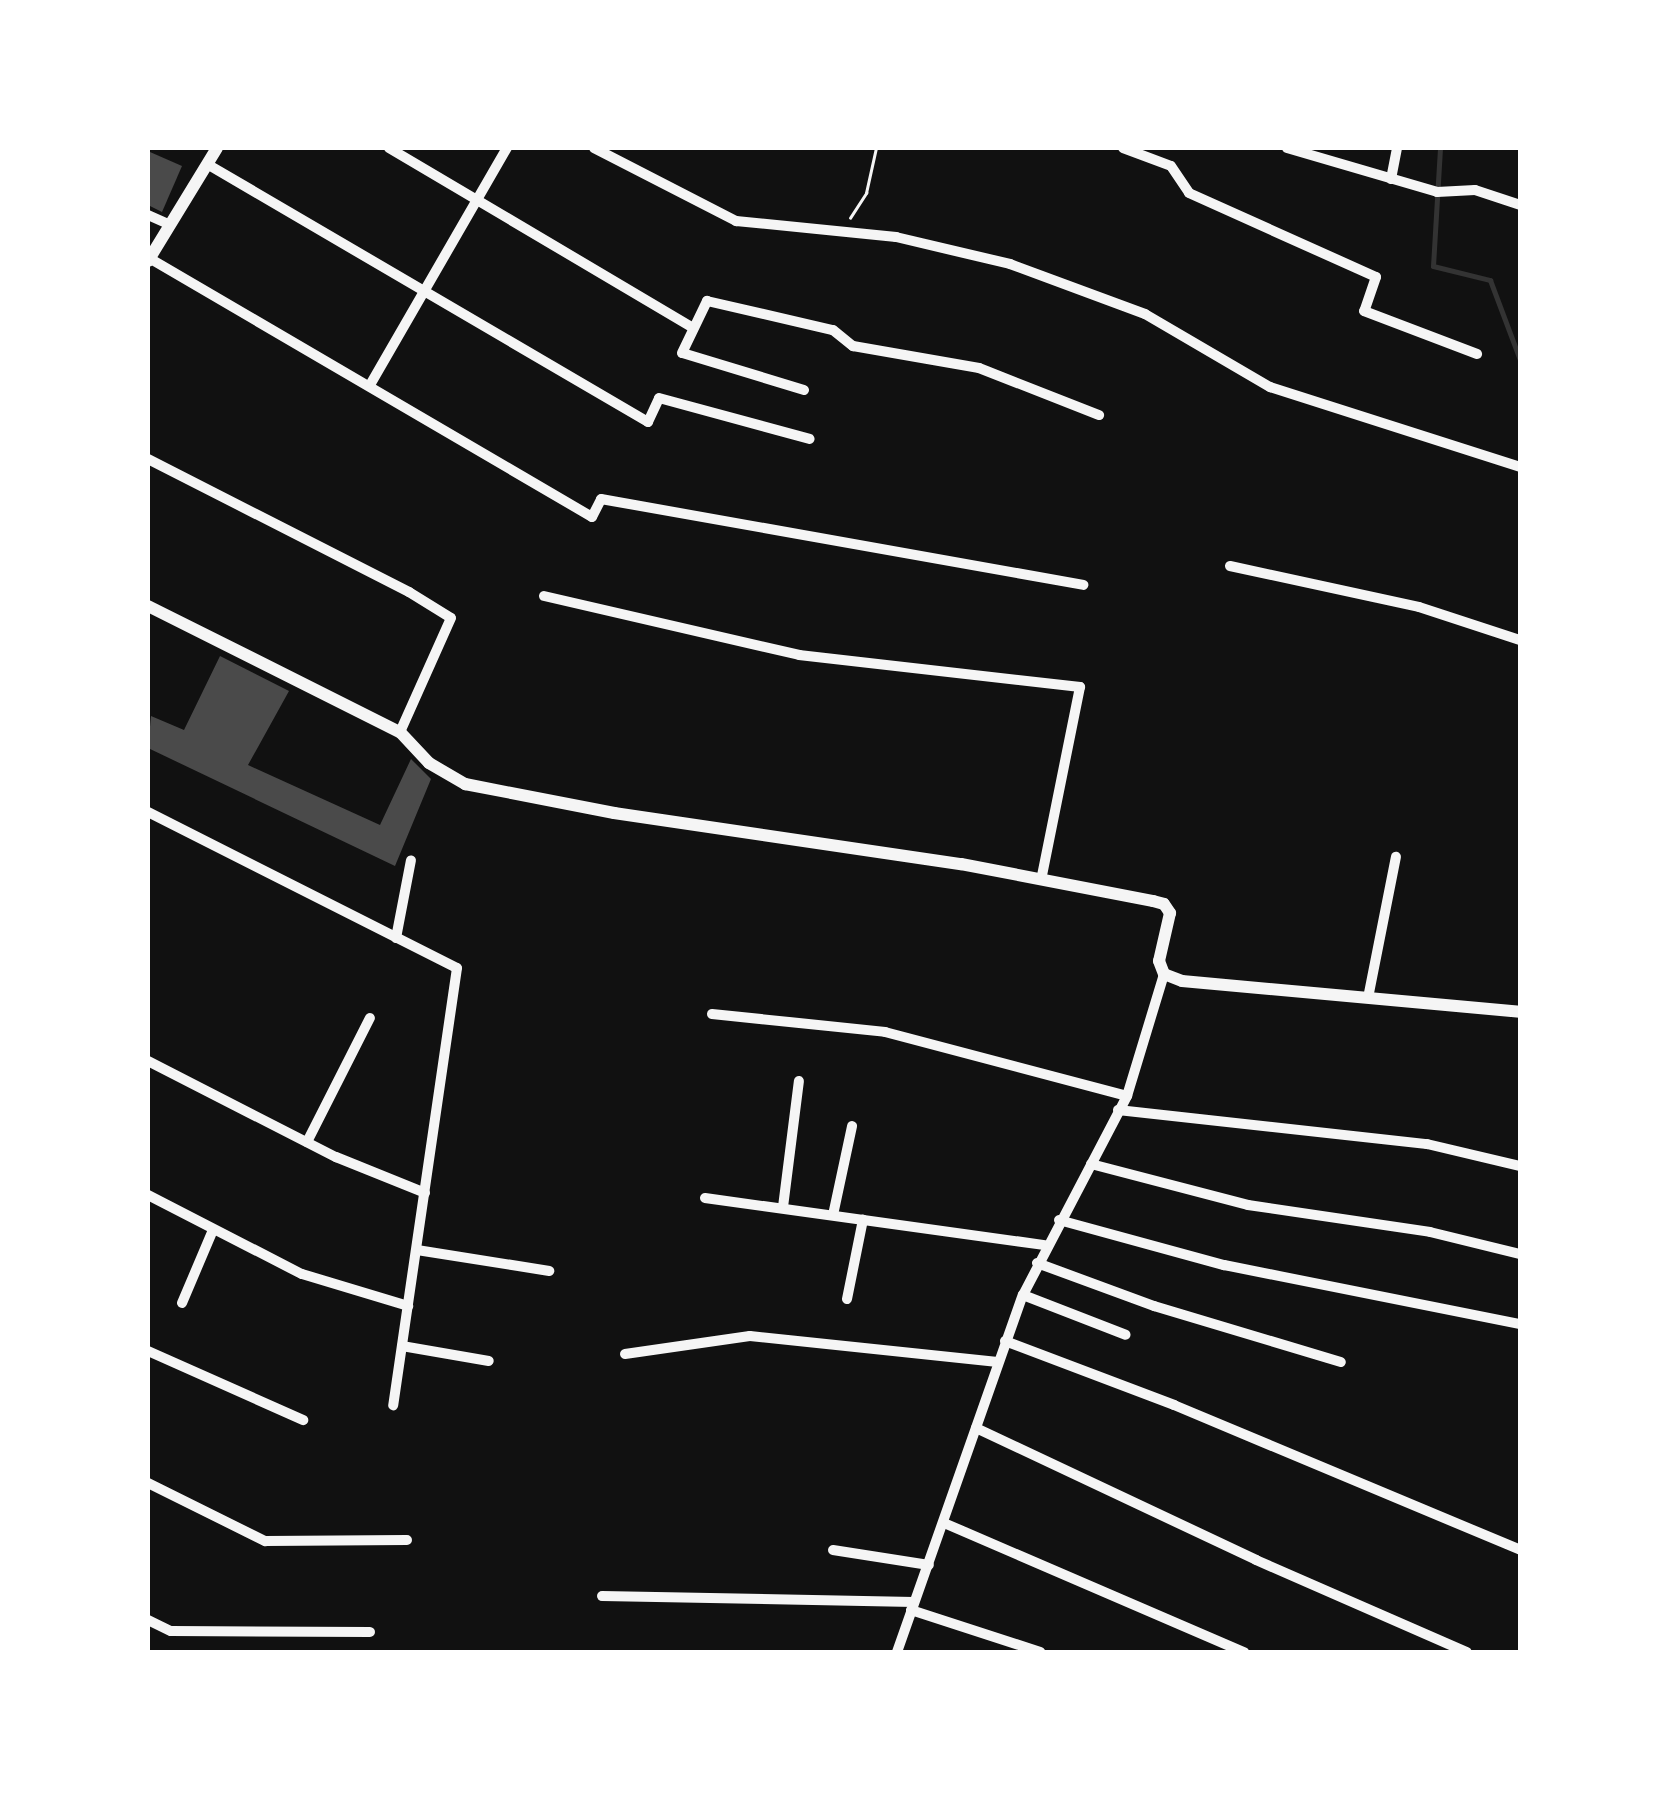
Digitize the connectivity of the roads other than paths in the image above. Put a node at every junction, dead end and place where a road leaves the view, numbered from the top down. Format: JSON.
{"nodes":[{"id":1,"x":217,"y":148,"type":"edge"},
{"id":2,"x":389,"y":148,"type":"edge"},
{"id":3,"x":507,"y":148,"type":"edge"},
{"id":4,"x":594,"y":148,"type":"edge"},
{"id":5,"x":1124,"y":148,"type":"edge"},
{"id":6,"x":1288,"y":148,"type":"edge"},
{"id":7,"x":1397,"y":148,"type":"edge"},
{"id":8,"x":207,"y":164,"type":"junction"},
{"id":9,"x":1391,"y":179,"type":"junction"},
{"id":10,"x":476,"y":200,"type":"junction"},
{"id":11,"x":1520,"y":205,"type":"edge"},
{"id":12,"x":148,"y":215,"type":"edge"},
{"id":13,"x":170,"y":225,"type":"junction"},
{"id":14,"x":148,"y":259,"type":"edge"},
{"id":15,"x":422,"y":290,"type":"junction"},
{"id":16,"x":692,"y":326,"type":"junction"},
{"id":17,"x":1477,"y":354,"type":"dead end"},
{"id":18,"x":370,"y":385,"type":"junction"},
{"id":19,"x":804,"y":390,"type":"dead end"},
{"id":20,"x":1099,"y":416,"type":"dead end"},
{"id":21,"x":810,"y":438,"type":"dead end"},
{"id":22,"x":148,"y":459,"type":"edge"},
{"id":23,"x":1520,"y":466,"type":"edge"},
{"id":24,"x":1230,"y":566,"type":"dead end"},
{"id":25,"x":1083,"y":585,"type":"dead end"},
{"id":26,"x":544,"y":596,"type":"dead end"},
{"id":27,"x":148,"y":606,"type":"edge"},
{"id":28,"x":1520,"y":640,"type":"edge"},
{"id":29,"x":400,"y":732,"type":"junction"},
{"id":30,"x":148,"y":812,"type":"edge"},
{"id":31,"x":1396,"y":857,"type":"dead end"},
{"id":32,"x":411,"y":860,"type":"dead end"},
{"id":33,"x":1041,"y":880,"type":"junction"},
{"id":34,"x":396,"y":938,"type":"junction"},
{"id":35,"x":1164,"y":974,"type":"junction"},
{"id":36,"x":1368,"y":998,"type":"junction"},
{"id":37,"x":1520,"y":1012,"type":"edge"},
{"id":38,"x":712,"y":1014,"type":"dead end"},
{"id":39,"x":370,"y":1018,"type":"dead end"},
{"id":40,"x":148,"y":1061,"type":"edge"},
{"id":41,"x":798,"y":1081,"type":"dead end"},
{"id":42,"x":1127,"y":1096,"type":"junction"},
{"id":43,"x":1118,"y":1110,"type":"junction"},
{"id":44,"x":852,"y":1126,"type":"dead end"},
{"id":45,"x":306,"y":1142,"type":"junction"},
{"id":46,"x":1091,"y":1164,"type":"junction"},
{"id":47,"x":1520,"y":1166,"type":"edge"},
{"id":48,"x":425,"y":1193,"type":"junction"},
{"id":49,"x":148,"y":1196,"type":"edge"},
{"id":50,"x":705,"y":1198,"type":"dead end"},
{"id":51,"x":783,"y":1207,"type":"junction"},
{"id":52,"x":833,"y":1215,"type":"junction"},
{"id":53,"x":863,"y":1220,"type":"junction"},
{"id":54,"x":1059,"y":1220,"type":"junction"},
{"id":55,"x":213,"y":1230,"type":"junction"},
{"id":56,"x":1045,"y":1245,"type":"junction"},
{"id":57,"x":417,"y":1250,"type":"junction"},
{"id":58,"x":1520,"y":1254,"type":"edge"},
{"id":59,"x":1037,"y":1263,"type":"junction"},
{"id":60,"x":550,"y":1270,"type":"dead end"},
{"id":61,"x":1023,"y":1295,"type":"junction"},
{"id":62,"x":847,"y":1299,"type":"dead end"},
{"id":63,"x":182,"y":1303,"type":"dead end"},
{"id":64,"x":408,"y":1306,"type":"junction"},
{"id":65,"x":1520,"y":1324,"type":"edge"},
{"id":66,"x":1126,"y":1335,"type":"dead end"},
{"id":67,"x":1005,"y":1341,"type":"junction"},
{"id":68,"x":402,"y":1346,"type":"junction"},
{"id":69,"x":148,"y":1351,"type":"edge"},
{"id":70,"x":625,"y":1354,"type":"dead end"},
{"id":71,"x":489,"y":1361,"type":"dead end"},
{"id":72,"x":998,"y":1362,"type":"junction"},
{"id":73,"x":1340,"y":1362,"type":"dead end"},
{"id":74,"x":393,"y":1405,"type":"dead end"},
{"id":75,"x":303,"y":1420,"type":"dead end"},
{"id":76,"x":976,"y":1428,"type":"junction"},
{"id":77,"x":148,"y":1483,"type":"edge"},
{"id":78,"x":944,"y":1523,"type":"junction"},
{"id":79,"x":407,"y":1540,"type":"dead end"},
{"id":80,"x":832,"y":1550,"type":"dead end"},
{"id":81,"x":1520,"y":1550,"type":"edge"},
{"id":82,"x":929,"y":1565,"type":"junction"},
{"id":83,"x":602,"y":1596,"type":"dead end"},
{"id":84,"x":913,"y":1606,"type":"junction"},
{"id":85,"x":148,"y":1620,"type":"edge"},
{"id":86,"x":370,"y":1632,"type":"dead end"},
{"id":87,"x":897,"y":1652,"type":"edge"},
{"id":88,"x":1040,"y":1652,"type":"edge"},
{"id":89,"x":1244,"y":1652,"type":"edge"},
{"id":90,"x":1468,"y":1652,"type":"edge"}],
"edges":[{"from":1,"to":8,"type":"street"},
{"from":2,"to":10,"type":"street"},
{"from":3,"to":10,"type":"street"},
{"from":4,"to":23,"type":"street"},
{"from":5,"to":17,"type":"street"},
{"from":6,"to":9,"type":"street"},
{"from":7,"to":9,"type":"street"},
{"from":8,"to":13,"type":"street"},
{"from":8,"to":15,"type":"street"},
{"from":9,"to":11,"type":"street"},
{"from":10,"to":15,"type":"street"},
{"from":10,"to":16,"type":"street"},
{"from":12,"to":13,"type":"street"},
{"from":13,"to":14,"type":"street"},
{"from":14,"to":18,"type":"street"},
{"from":15,"to":18,"type":"street"},
{"from":15,"to":21,"type":"street"},
{"from":16,"to":19,"type":"street"},
{"from":16,"to":20,"type":"street"},
{"from":18,"to":25,"type":"street"},
{"from":22,"to":29,"type":"street"},
{"from":24,"to":28,"type":"street"},
{"from":26,"to":33,"type":"street"},
{"from":27,"to":29,"type":"street"},
{"from":29,"to":33,"type":"street"},
{"from":30,"to":34,"type":"street"},
{"from":31,"to":36,"type":"street"},
{"from":32,"to":34,"type":"street"},
{"from":33,"to":35,"type":"street"},
{"from":34,"to":48,"type":"street"},
{"from":35,"to":36,"type":"street"},
{"from":35,"to":42,"type":"street"},
{"from":36,"to":37,"type":"street"},
{"from":38,"to":42,"type":"street"},
{"from":39,"to":45,"type":"street"},
{"from":40,"to":45,"type":"street"},
{"from":41,"to":51,"type":"street"},
{"from":42,"to":43,"type":"street"},
{"from":43,"to":46,"type":"street"},
{"from":43,"to":47,"type":"street"},
{"from":44,"to":52,"type":"street"},
{"from":45,"to":48,"type":"street"},
{"from":46,"to":54,"type":"street"},
{"from":46,"to":58,"type":"street"},
{"from":48,"to":57,"type":"street"},
{"from":49,"to":55,"type":"street"},
{"from":50,"to":51,"type":"street"},
{"from":51,"to":52,"type":"street"},
{"from":52,"to":53,"type":"street"},
{"from":53,"to":56,"type":"street"},
{"from":53,"to":62,"type":"street"},
{"from":54,"to":56,"type":"street"},
{"from":54,"to":65,"type":"street"},
{"from":55,"to":63,"type":"street"},
{"from":55,"to":64,"type":"street"},
{"from":56,"to":59,"type":"street"},
{"from":57,"to":60,"type":"street"},
{"from":57,"to":64,"type":"street"},
{"from":59,"to":61,"type":"street"},
{"from":59,"to":73,"type":"street"},
{"from":61,"to":66,"type":"street"},
{"from":61,"to":67,"type":"street"},
{"from":64,"to":68,"type":"street"},
{"from":67,"to":72,"type":"street"},
{"from":67,"to":81,"type":"street"},
{"from":68,"to":71,"type":"street"},
{"from":68,"to":74,"type":"street"},
{"from":69,"to":75,"type":"street"},
{"from":70,"to":72,"type":"street"},
{"from":72,"to":76,"type":"street"},
{"from":76,"to":78,"type":"street"},
{"from":76,"to":90,"type":"street"},
{"from":77,"to":79,"type":"street"},
{"from":78,"to":82,"type":"street"},
{"from":78,"to":89,"type":"street"},
{"from":80,"to":82,"type":"street"},
{"from":82,"to":84,"type":"street"},
{"from":83,"to":84,"type":"street"},
{"from":84,"to":87,"type":"street"},
{"from":84,"to":88,"type":"street"},
{"from":85,"to":86,"type":"street"}]}
